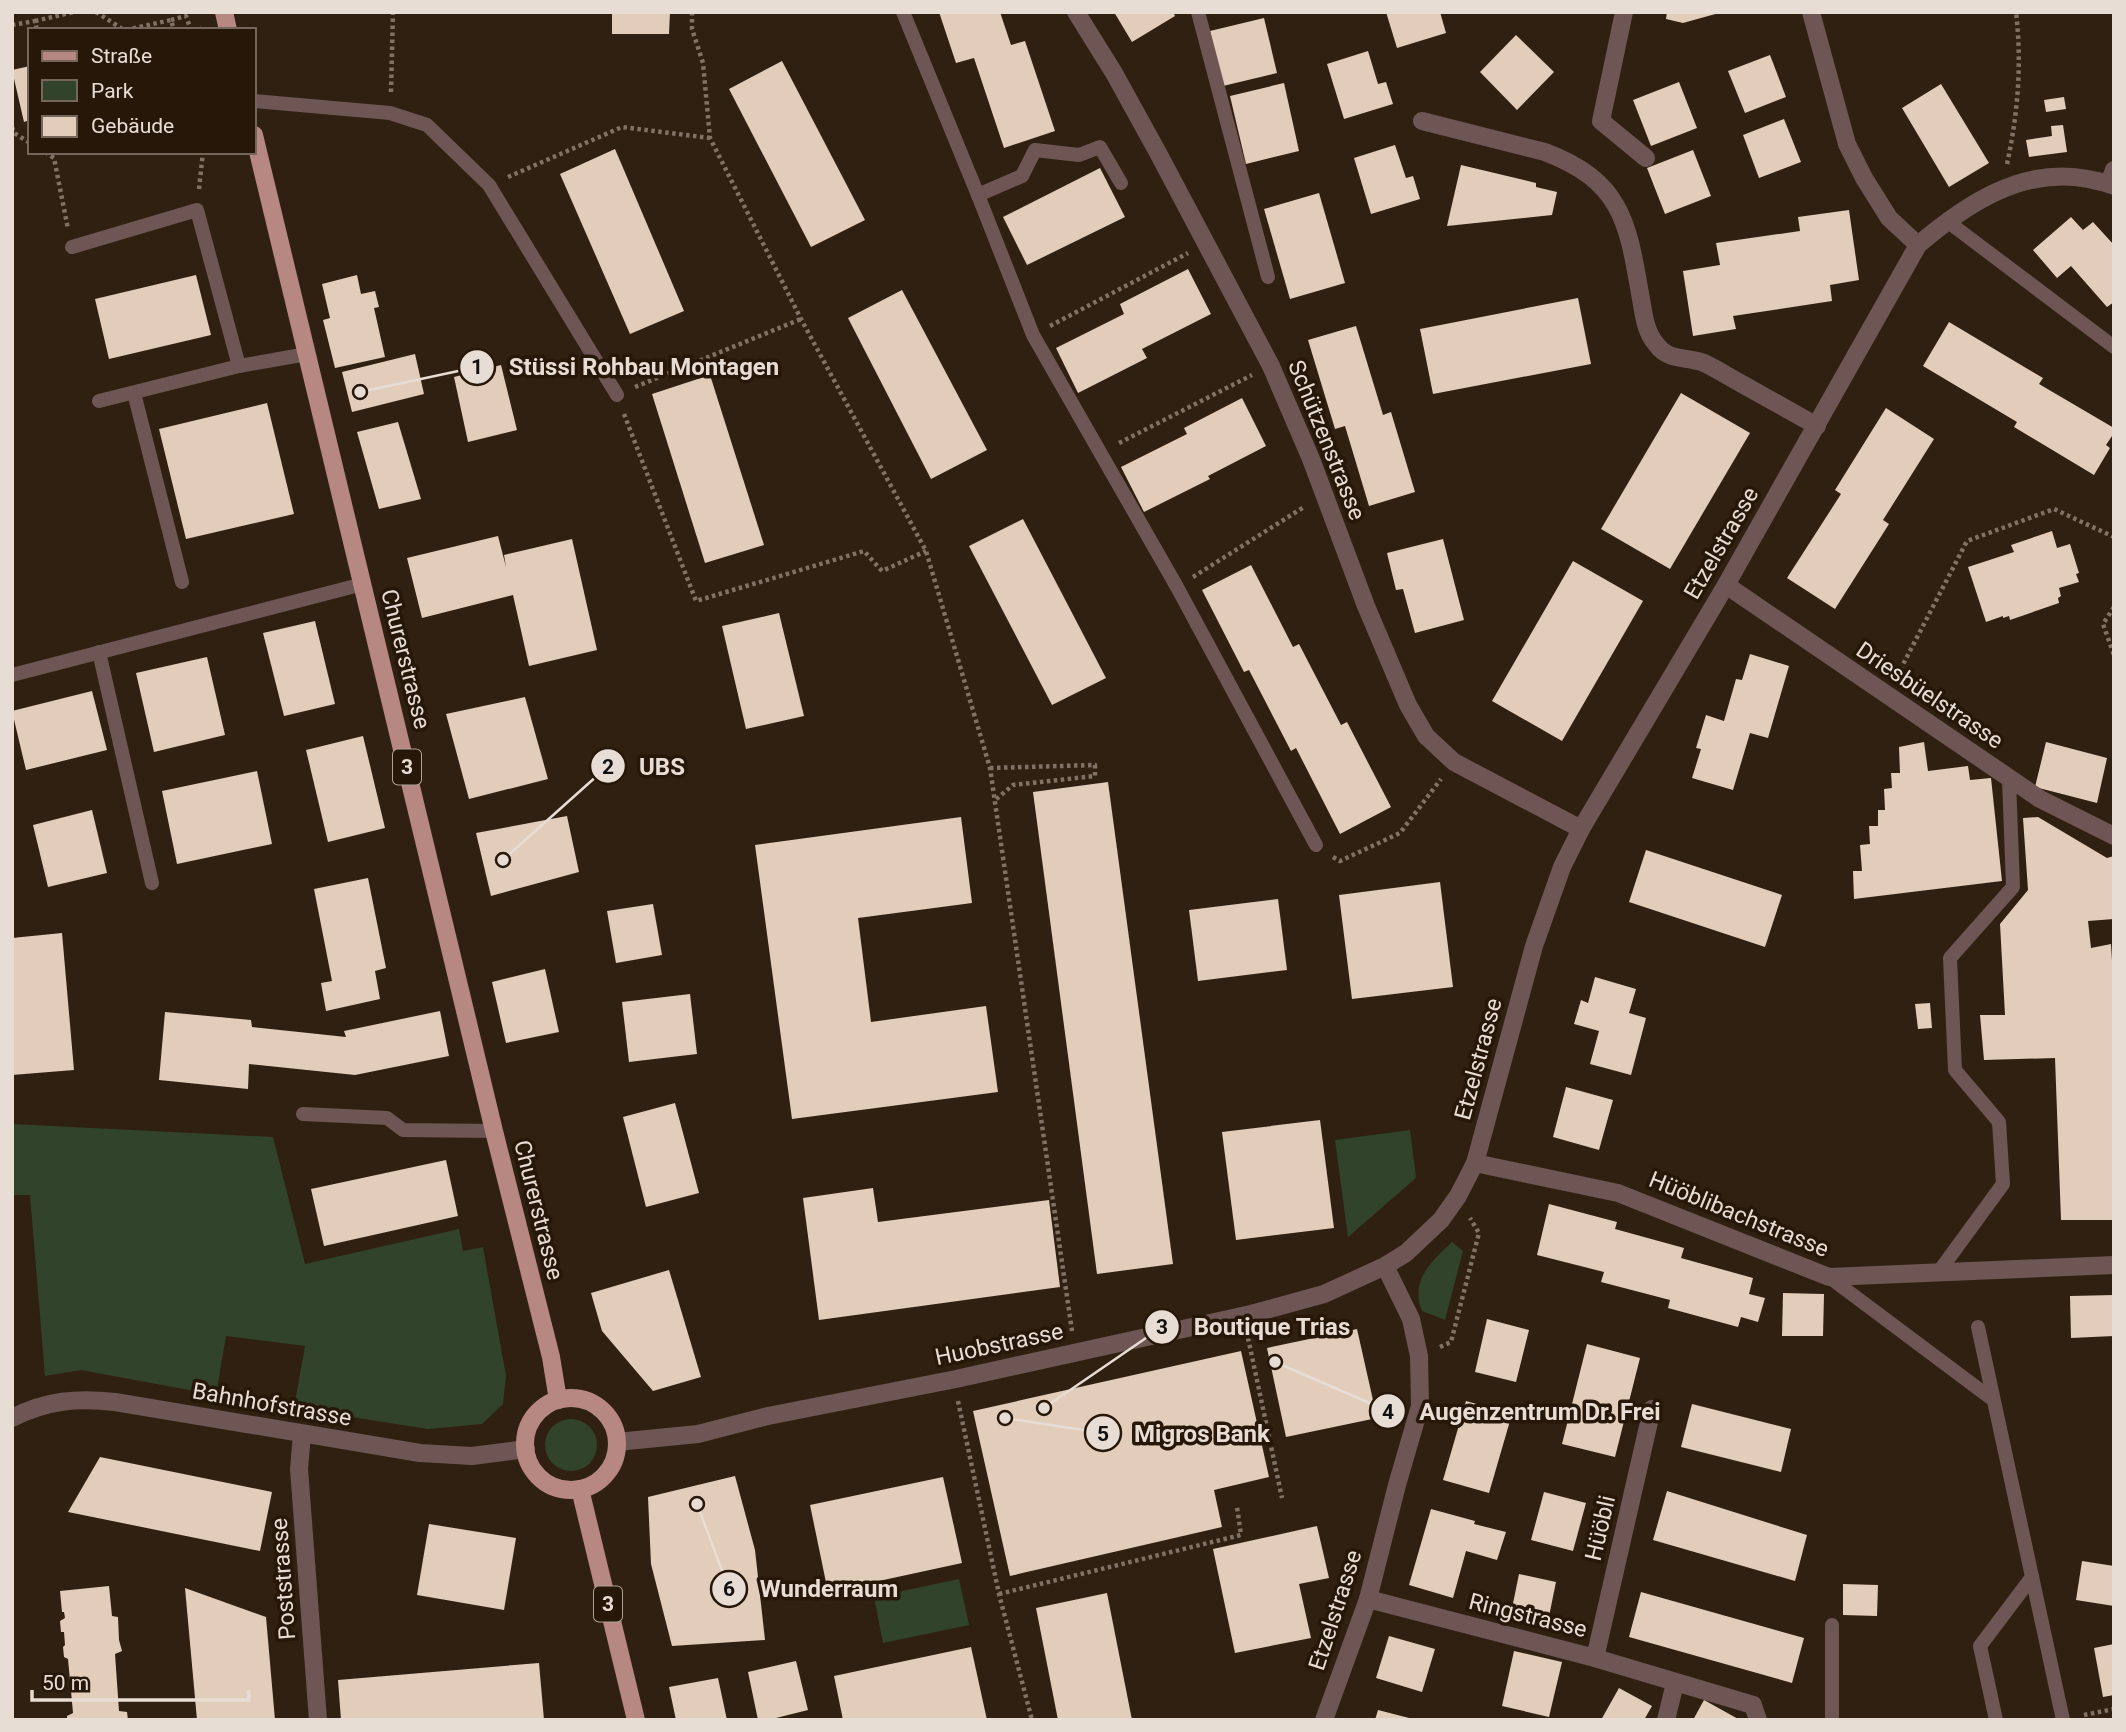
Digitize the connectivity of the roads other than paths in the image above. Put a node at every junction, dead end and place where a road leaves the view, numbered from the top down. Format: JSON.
{"nodes":[{"id":1,"x":904,"y":12,"type":"edge"},
{"id":2,"x":1076,"y":12,"type":"edge"},
{"id":3,"x":1198,"y":12,"type":"edge"},
{"id":4,"x":1624,"y":12,"type":"edge"},
{"id":5,"x":1811,"y":12,"type":"edge"},
{"id":6,"x":256,"y":101,"type":"edge"},
{"id":7,"x":1422,"y":121,"type":"dead end"},
{"id":8,"x":256,"y":143,"type":"edge"},
{"id":9,"x":1646,"y":159,"type":"dead end"},
{"id":10,"x":2112,"y":180,"type":"edge"},
{"id":11,"x":1121,"y":183,"type":"dead end"},
{"id":12,"x":978,"y":195,"type":"junction"},
{"id":13,"x":1947,"y":221,"type":"junction"},
{"id":14,"x":1918,"y":245,"type":"junction"},
{"id":15,"x":72,"y":247,"type":"road end"},
{"id":16,"x":1268,"y":277,"type":"dead end"},
{"id":17,"x":2114,"y":348,"type":"edge"},
{"id":18,"x":307,"y":354,"type":"junction"},
{"id":19,"x":239,"y":366,"type":"junction"},
{"id":20,"x":134,"y":393,"type":"junction"},
{"id":21,"x":617,"y":395,"type":"road end"},
{"id":22,"x":99,"y":401,"type":"dead end"},
{"id":23,"x":1817,"y":425,"type":"junction"},
{"id":24,"x":182,"y":582,"type":"dead end"},
{"id":25,"x":363,"y":584,"type":"junction"},
{"id":26,"x":1726,"y":585,"type":"junction"},
{"id":27,"x":99,"y":652,"type":"junction"},
{"id":28,"x":12,"y":675,"type":"edge"},
{"id":29,"x":2009,"y":779,"type":"junction"},
{"id":30,"x":1581,"y":829,"type":"junction"},
{"id":31,"x":2114,"y":836,"type":"edge"},
{"id":32,"x":1316,"y":845,"type":"road end"},
{"id":33,"x":152,"y":883,"type":"dead end"},
{"id":34,"x":303,"y":1114,"type":"dead end"},
{"id":35,"x":494,"y":1131,"type":"junction"},
{"id":36,"x":1475,"y":1163,"type":"junction"},
{"id":37,"x":2114,"y":1265,"type":"edge"},
{"id":38,"x":1385,"y":1266,"type":"junction"},
{"id":39,"x":1938,"y":1273,"type":"junction"},
{"id":40,"x":1829,"y":1277,"type":"junction"},
{"id":41,"x":1978,"y":1327,"type":"dead end"},
{"id":42,"x":1992,"y":1399,"type":"junction"},
{"id":43,"x":558,"y":1400,"type":"junction"},
{"id":44,"x":1653,"y":1409,"type":"dead end"},
{"id":45,"x":12,"y":1418,"type":"edge"},
{"id":46,"x":302,"y":1434,"type":"junction"},
{"id":47,"x":617,"y":1442,"type":"junction"},
{"id":48,"x":526,"y":1449,"type":"junction"},
{"id":49,"x":580,"y":1489,"type":"junction"},
{"id":50,"x":2032,"y":1577,"type":"junction"},
{"id":51,"x":1368,"y":1599,"type":"junction"},
{"id":52,"x":1832,"y":1626,"type":"dead end"},
{"id":53,"x":1595,"y":1658,"type":"junction"},
{"id":54,"x":1675,"y":1683,"type":"junction"},
{"id":55,"x":2063,"y":1719,"type":"edge"},
{"id":56,"x":318,"y":1720,"type":"edge"},
{"id":57,"x":636,"y":1720,"type":"edge"},
{"id":58,"x":1324,"y":1720,"type":"edge"},
{"id":59,"x":1666,"y":1720,"type":"edge"},
{"id":60,"x":1758,"y":1720,"type":"edge"},
{"id":61,"x":1832,"y":1720,"type":"edge"},
{"id":62,"x":1996,"y":1720,"type":"edge"}],
"edges":[{"from":1,"to":12,"type":"lane"},
{"from":2,"to":30,"type":"street","name":"Schützenstrasse"},
{"from":3,"to":16,"type":"lane"},
{"from":4,"to":9,"type":"street"},
{"from":5,"to":14,"type":"street"},
{"from":6,"to":21,"type":"lane"},
{"from":7,"to":23,"type":"street"},
{"from":8,"to":18,"type":"main road","name":"Churerstrasse","number":"3"},
{"from":10,"to":13,"type":"street","name":"Etzelstrasse"},
{"from":11,"to":12,"type":"lane"},
{"from":12,"to":32,"type":"lane"},
{"from":13,"to":14,"type":"street","name":"Etzelstrasse"},
{"from":13,"to":17,"type":"lane"},
{"from":14,"to":23,"type":"street","name":"Etzelstrasse"},
{"from":15,"to":19,"type":"lane"},
{"from":18,"to":19,"type":"lane"},
{"from":18,"to":25,"type":"main road","name":"Churerstrasse","number":"3"},
{"from":19,"to":20,"type":"lane"},
{"from":20,"to":22,"type":"lane"},
{"from":20,"to":24,"type":"lane"},
{"from":23,"to":26,"type":"street","name":"Etzelstrasse"},
{"from":25,"to":27,"type":"lane"},
{"from":25,"to":35,"type":"main road","name":"Churerstrasse","number":"3"},
{"from":26,"to":29,"type":"street","name":"Driesbüelstrasse"},
{"from":26,"to":30,"type":"street","name":"Etzelstrasse"},
{"from":27,"to":28,"type":"lane"},
{"from":27,"to":33,"type":"lane"},
{"from":29,"to":31,"type":"street","name":"Driesbüelstrasse"},
{"from":29,"to":39,"type":"lane"},
{"from":30,"to":36,"type":"street","name":"Etzelstrasse"},
{"from":34,"to":35,"type":"lane"},
{"from":35,"to":43,"type":"main road","name":"Churerstrasse","number":"3"},
{"from":36,"to":38,"type":"street","name":"Etzelstrasse"},
{"from":36,"to":40,"type":"street","name":"Hüöblibachstrasse"},
{"from":37,"to":39,"type":"street","name":"Hüöblibachstrasse"},
{"from":38,"to":47,"type":"street","name":"Huobstrasse"},
{"from":38,"to":51,"type":"street","name":"Etzelstrasse"},
{"from":39,"to":40,"type":"street","name":"Hüöblibachstrasse"},
{"from":40,"to":42,"type":"lane"},
{"from":41,"to":42,"type":"lane"},
{"from":42,"to":50,"type":"lane"},
{"from":43,"to":47,"type":"main road"},
{"from":43,"to":48,"type":"main road"},
{"from":44,"to":53,"type":"street","name":"Hüöbli"},
{"from":45,"to":46,"type":"street","name":"Bahnhofstrasse"},
{"from":46,"to":48,"type":"street","name":"Bahnhofstrasse"},
{"from":46,"to":56,"type":"street","name":"Poststrasse"},
{"from":47,"to":49,"type":"main road"},
{"from":48,"to":49,"type":"main road"},
{"from":49,"to":57,"type":"main road","number":"3"},
{"from":50,"to":55,"type":"lane"},
{"from":50,"to":62,"type":"lane"},
{"from":51,"to":53,"type":"street","name":"Ringstrasse"},
{"from":51,"to":58,"type":"street","name":"Etzelstrasse"},
{"from":52,"to":61,"type":"lane"},
{"from":53,"to":54,"type":"street","name":"Ringstrasse"},
{"from":54,"to":59,"type":"street"},
{"from":54,"to":60,"type":"street","name":"Ringstrasse"}]}
